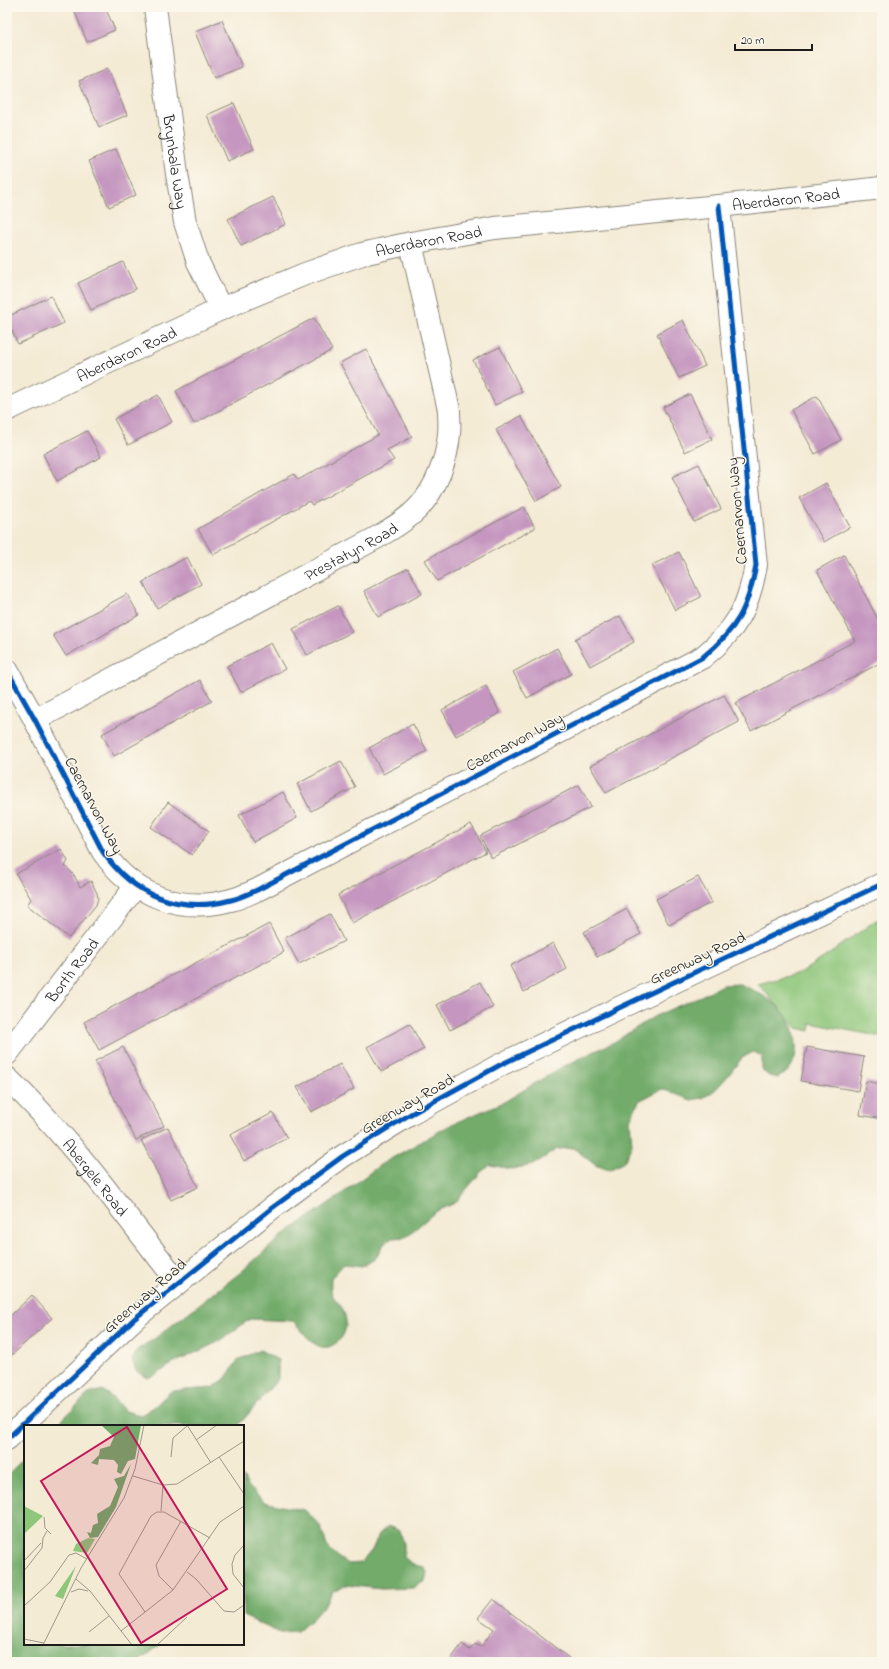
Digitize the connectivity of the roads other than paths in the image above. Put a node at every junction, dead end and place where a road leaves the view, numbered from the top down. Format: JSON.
{"nodes":[{"id":1,"x":155,"y":7,"type":"edge"},
{"id":2,"x":882,"y":188,"type":"edge"},
{"id":3,"x":719,"y":206,"type":"junction"},
{"id":4,"x":411,"y":242,"type":"junction"},
{"id":5,"x":221,"y":309,"type":"junction"},
{"id":6,"x":7,"y":410,"type":"edge"},
{"id":7,"x":7,"y":670,"type":"edge"},
{"id":8,"x":35,"y":720,"type":"junction"},
{"id":9,"x":882,"y":884,"type":"edge"},
{"id":10,"x":136,"y":886,"type":"junction"},
{"id":11,"x":7,"y":1054,"type":"edge"},
{"id":12,"x":7,"y":1078,"type":"edge"},
{"id":13,"x":178,"y":1282,"type":"junction"},
{"id":14,"x":7,"y":1439,"type":"edge"}],
"edges":[{"from":1,"to":5,"type":"street","name":"Brynbala Way"},
{"from":2,"to":3,"type":"street","name":"Aberdaron Road"},
{"from":3,"to":4,"type":"street","name":"Aberdaron Road"},
{"from":3,"to":10,"type":"street","name":"Caernarvon Way"},
{"from":4,"to":5,"type":"street","name":"Aberdaron Road"},
{"from":4,"to":8,"type":"street","name":"Prestatyn Road"},
{"from":5,"to":6,"type":"street","name":"Aberdaron Road"},
{"from":7,"to":8,"type":"street","name":"Caernarvon Way"},
{"from":8,"to":10,"type":"street","name":"Caernarvon Way"},
{"from":9,"to":13,"type":"street","name":"Greenway Road"},
{"from":10,"to":11,"type":"street","name":"Borth Road"},
{"from":12,"to":13,"type":"street","name":"Abergele Road"},
{"from":13,"to":14,"type":"street","name":"Greenway Road"}]}
